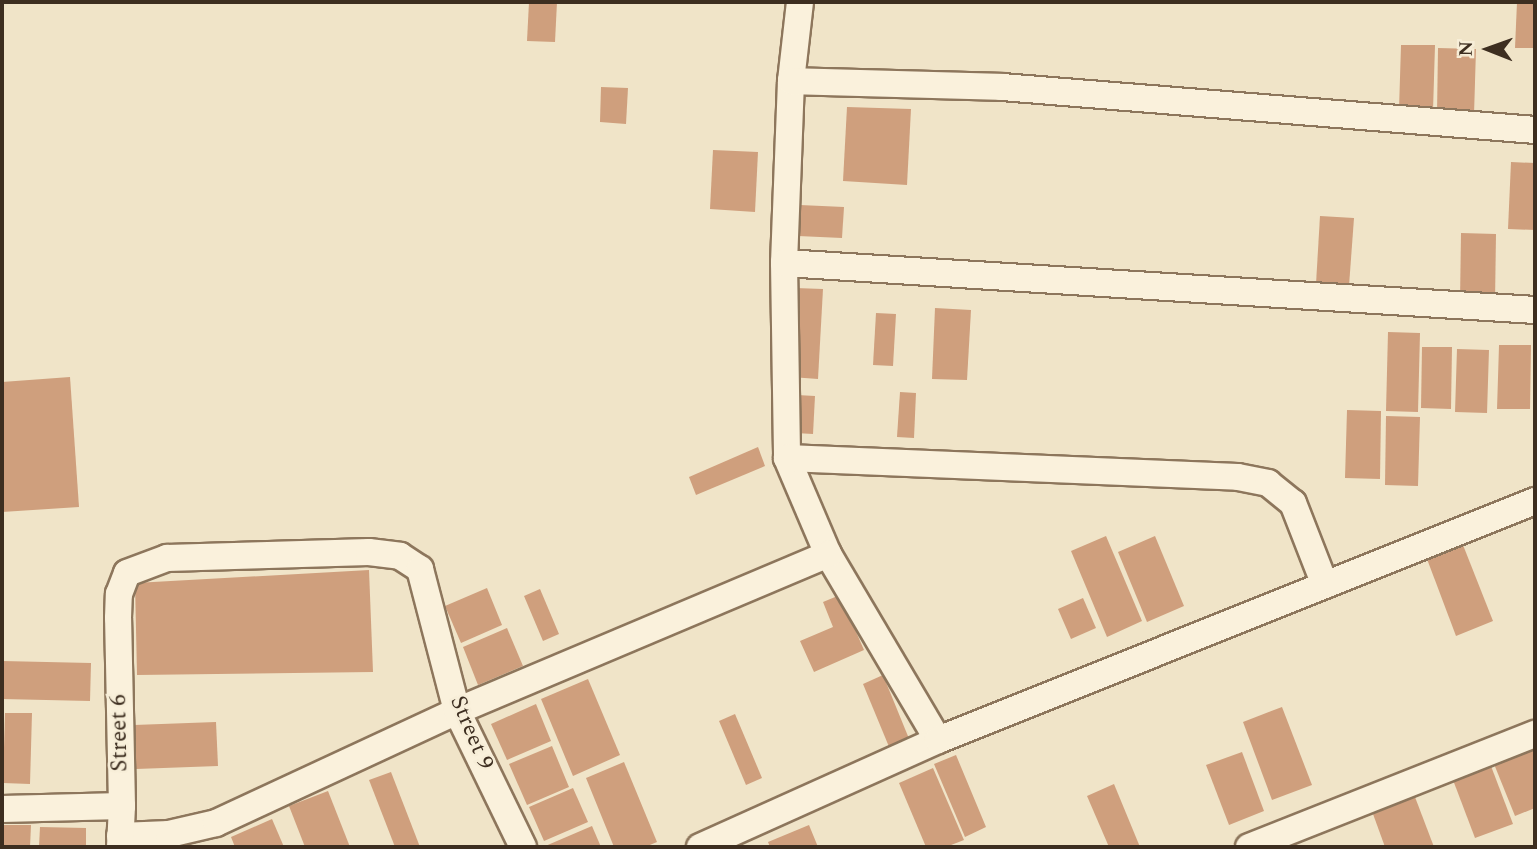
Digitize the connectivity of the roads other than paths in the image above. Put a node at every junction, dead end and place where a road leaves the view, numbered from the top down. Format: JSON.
{"nodes":[{"id":1,"x":800,"y":2,"type":"edge"},
{"id":2,"x":791,"y":81,"type":"junction"},
{"id":3,"x":1535,"y":130,"type":"edge"},
{"id":4,"x":784,"y":263,"type":"junction"},
{"id":5,"x":1535,"y":310,"type":"edge"},
{"id":6,"x":787,"y":458,"type":"junction"},
{"id":7,"x":1535,"y":501,"type":"edge"},
{"id":8,"x":828,"y":554,"type":"junction"},
{"id":9,"x":1325,"y":585,"type":"junction"},
{"id":10,"x":118,"y":618,"type":"joint"},
{"id":11,"x":457,"y":710,"type":"junction"},
{"id":12,"x":1535,"y":734,"type":"edge"},
{"id":13,"x":938,"y":740,"type":"junction"},
{"id":14,"x":122,"y":806,"type":"junction"},
{"id":15,"x":2,"y":810,"type":"edge"},
{"id":16,"x":120,"y":842,"type":"edge"},
{"id":17,"x":523,"y":847,"type":"edge"},
{"id":18,"x":700,"y":847,"type":"edge"},
{"id":19,"x":1249,"y":847,"type":"edge"}],
"edges":[{"from":1,"to":2,"type":"street"},
{"from":2,"to":3,"type":"street"},
{"from":2,"to":4,"type":"street"},
{"from":4,"to":5,"type":"street"},
{"from":4,"to":6,"type":"street"},
{"from":6,"to":8,"type":"street"},
{"from":6,"to":9,"type":"street"},
{"from":7,"to":9,"type":"street"},
{"from":8,"to":11,"type":"street"},
{"from":8,"to":13,"type":"street"},
{"from":9,"to":13,"type":"street"},
{"from":10,"to":11,"type":"street","name":"Street 9"},
{"from":10,"to":14,"type":"street","name":"Street 6"},
{"from":11,"to":16,"type":"street"},
{"from":11,"to":17,"type":"street","name":"Street 9"},
{"from":12,"to":19,"type":"street"},
{"from":13,"to":18,"type":"street"},
{"from":14,"to":15,"type":"street"},
{"from":14,"to":16,"type":"street","name":"Street 6"}]}
